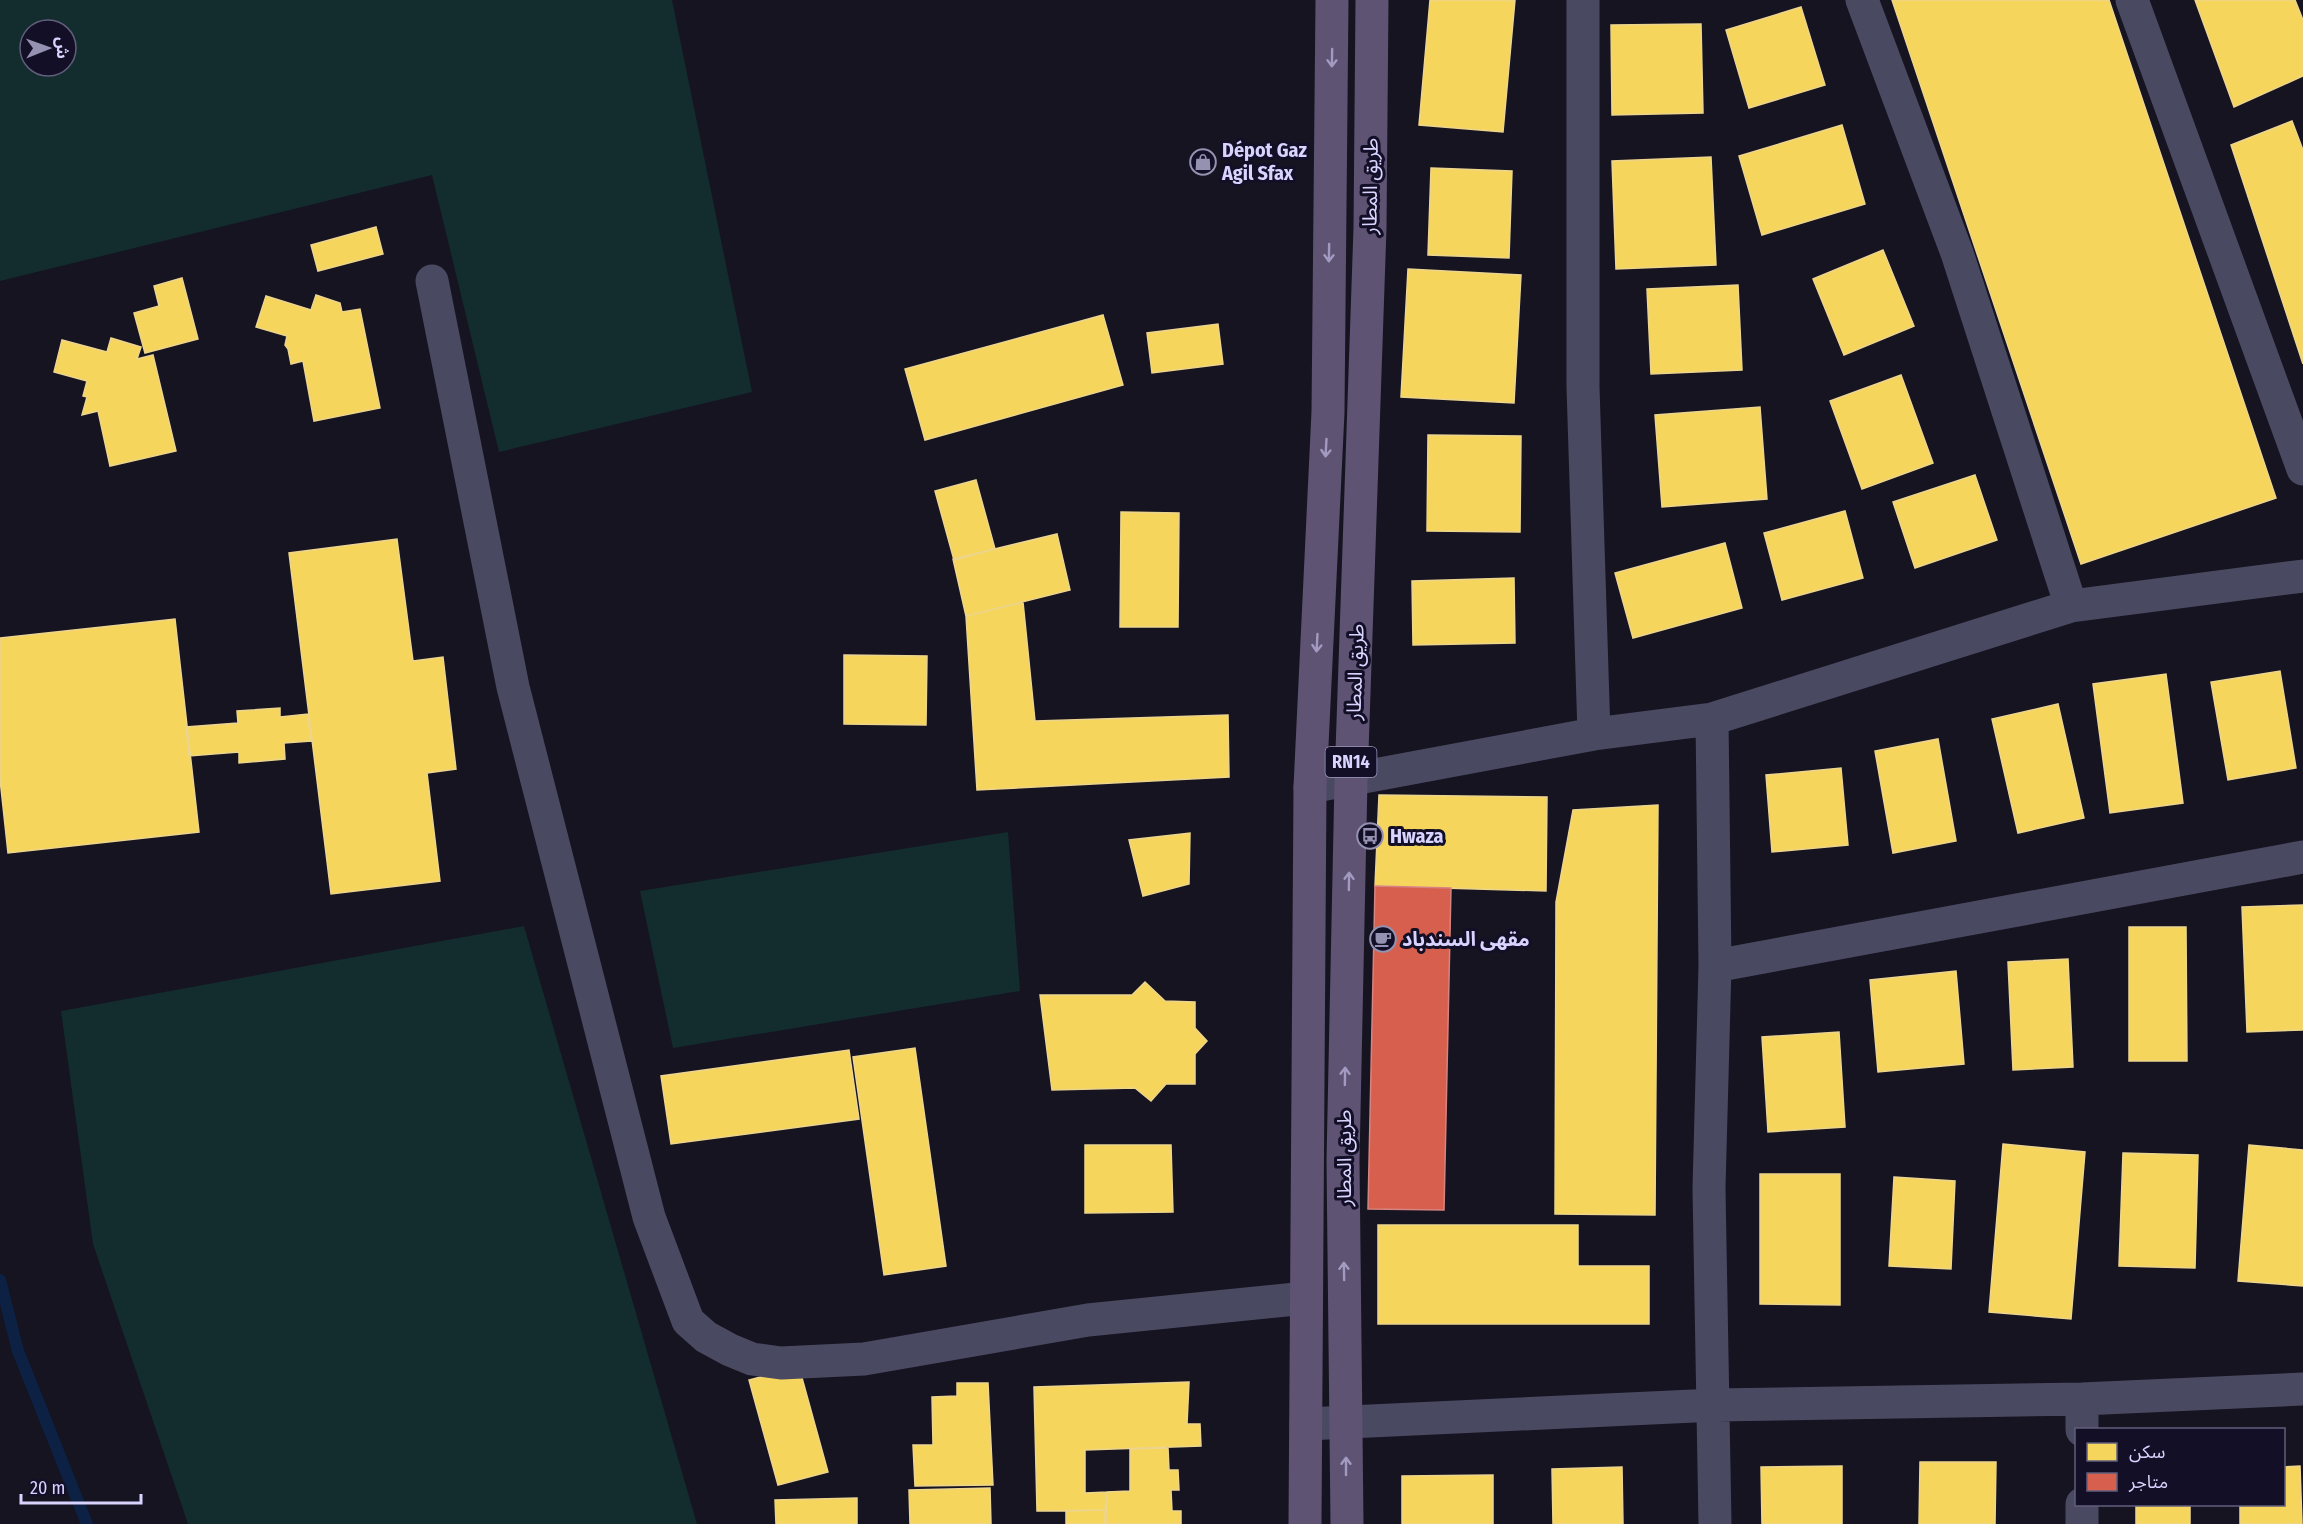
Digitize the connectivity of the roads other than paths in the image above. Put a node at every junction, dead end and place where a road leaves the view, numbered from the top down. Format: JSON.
{"nodes":[{"id":1,"x":1332,"y":0,"type":"edge"},
{"id":2,"x":1372,"y":0,"type":"edge"},
{"id":3,"x":1582,"y":0,"type":"edge"},
{"id":4,"x":1862,"y":0,"type":"edge"},
{"id":5,"x":2132,"y":0,"type":"edge"},
{"id":6,"x":432,"y":281,"type":"dead end"},
{"id":7,"x":2303,"y":470,"type":"edge"},
{"id":8,"x":2303,"y":576,"type":"edge"},
{"id":9,"x":2071,"y":606,"type":"junction"},
{"id":10,"x":1712,"y":719,"type":"junction"},
{"id":11,"x":1594,"y":734,"type":"junction"},
{"id":12,"x":1351,"y":780,"type":"junction"},
{"id":13,"x":1310,"y":787,"type":"junction"},
{"id":14,"x":2303,"y":857,"type":"edge"},
{"id":15,"x":1715,"y":966,"type":"junction"},
{"id":16,"x":1306,"y":1298,"type":"junction"},
{"id":17,"x":2303,"y":1389,"type":"edge"},
{"id":18,"x":1714,"y":1406,"type":"junction"},
{"id":19,"x":2082,"y":1414,"type":"edge"},
{"id":20,"x":1346,"y":1421,"type":"junction"},
{"id":21,"x":1306,"y":1424,"type":"junction"},
{"id":22,"x":2082,"y":1506,"type":"edge"},
{"id":23,"x":1305,"y":1524,"type":"edge"},
{"id":24,"x":1347,"y":1524,"type":"edge"},
{"id":25,"x":1715,"y":1524,"type":"edge"},
{"id":26,"x":2082,"y":1524,"type":"edge"}],
"edges":[{"from":1,"to":13,"type":"main road","name":"طريق المطار","number":"RN14","one_way":true},
{"from":2,"to":12,"type":"main road","name":"طريق المطار","number":"RN14"},
{"from":3,"to":11,"type":"street"},
{"from":4,"to":9,"type":"street"},
{"from":5,"to":7,"type":"street"},
{"from":6,"to":16,"type":"street"},
{"from":8,"to":9,"type":"street"},
{"from":9,"to":10,"type":"street"},
{"from":10,"to":11,"type":"street"},
{"from":10,"to":15,"type":"street"},
{"from":11,"to":12,"type":"street"},
{"from":12,"to":13,"type":"street"},
{"from":20,"to":12,"type":"main road","name":"طريق المطار","number":"RN14","one_way":true},
{"from":13,"to":16,"type":"main road","name":"طريق المطار","number":"RN14"},
{"from":14,"to":15,"type":"street"},
{"from":15,"to":18,"type":"street"},
{"from":16,"to":21,"type":"main road","name":"طريق المطار","number":"RN14"},
{"from":17,"to":19,"type":"street"},
{"from":18,"to":19,"type":"street"},
{"from":18,"to":20,"type":"street"},
{"from":18,"to":25,"type":"street"},
{"from":20,"to":21,"type":"street"},
{"from":24,"to":20,"type":"main road","name":"طريق المطار","number":"RN14","one_way":true},
{"from":21,"to":23,"type":"main road","name":"طريق المطار","number":"RN14"},
{"from":22,"to":26,"type":"street"}]}
